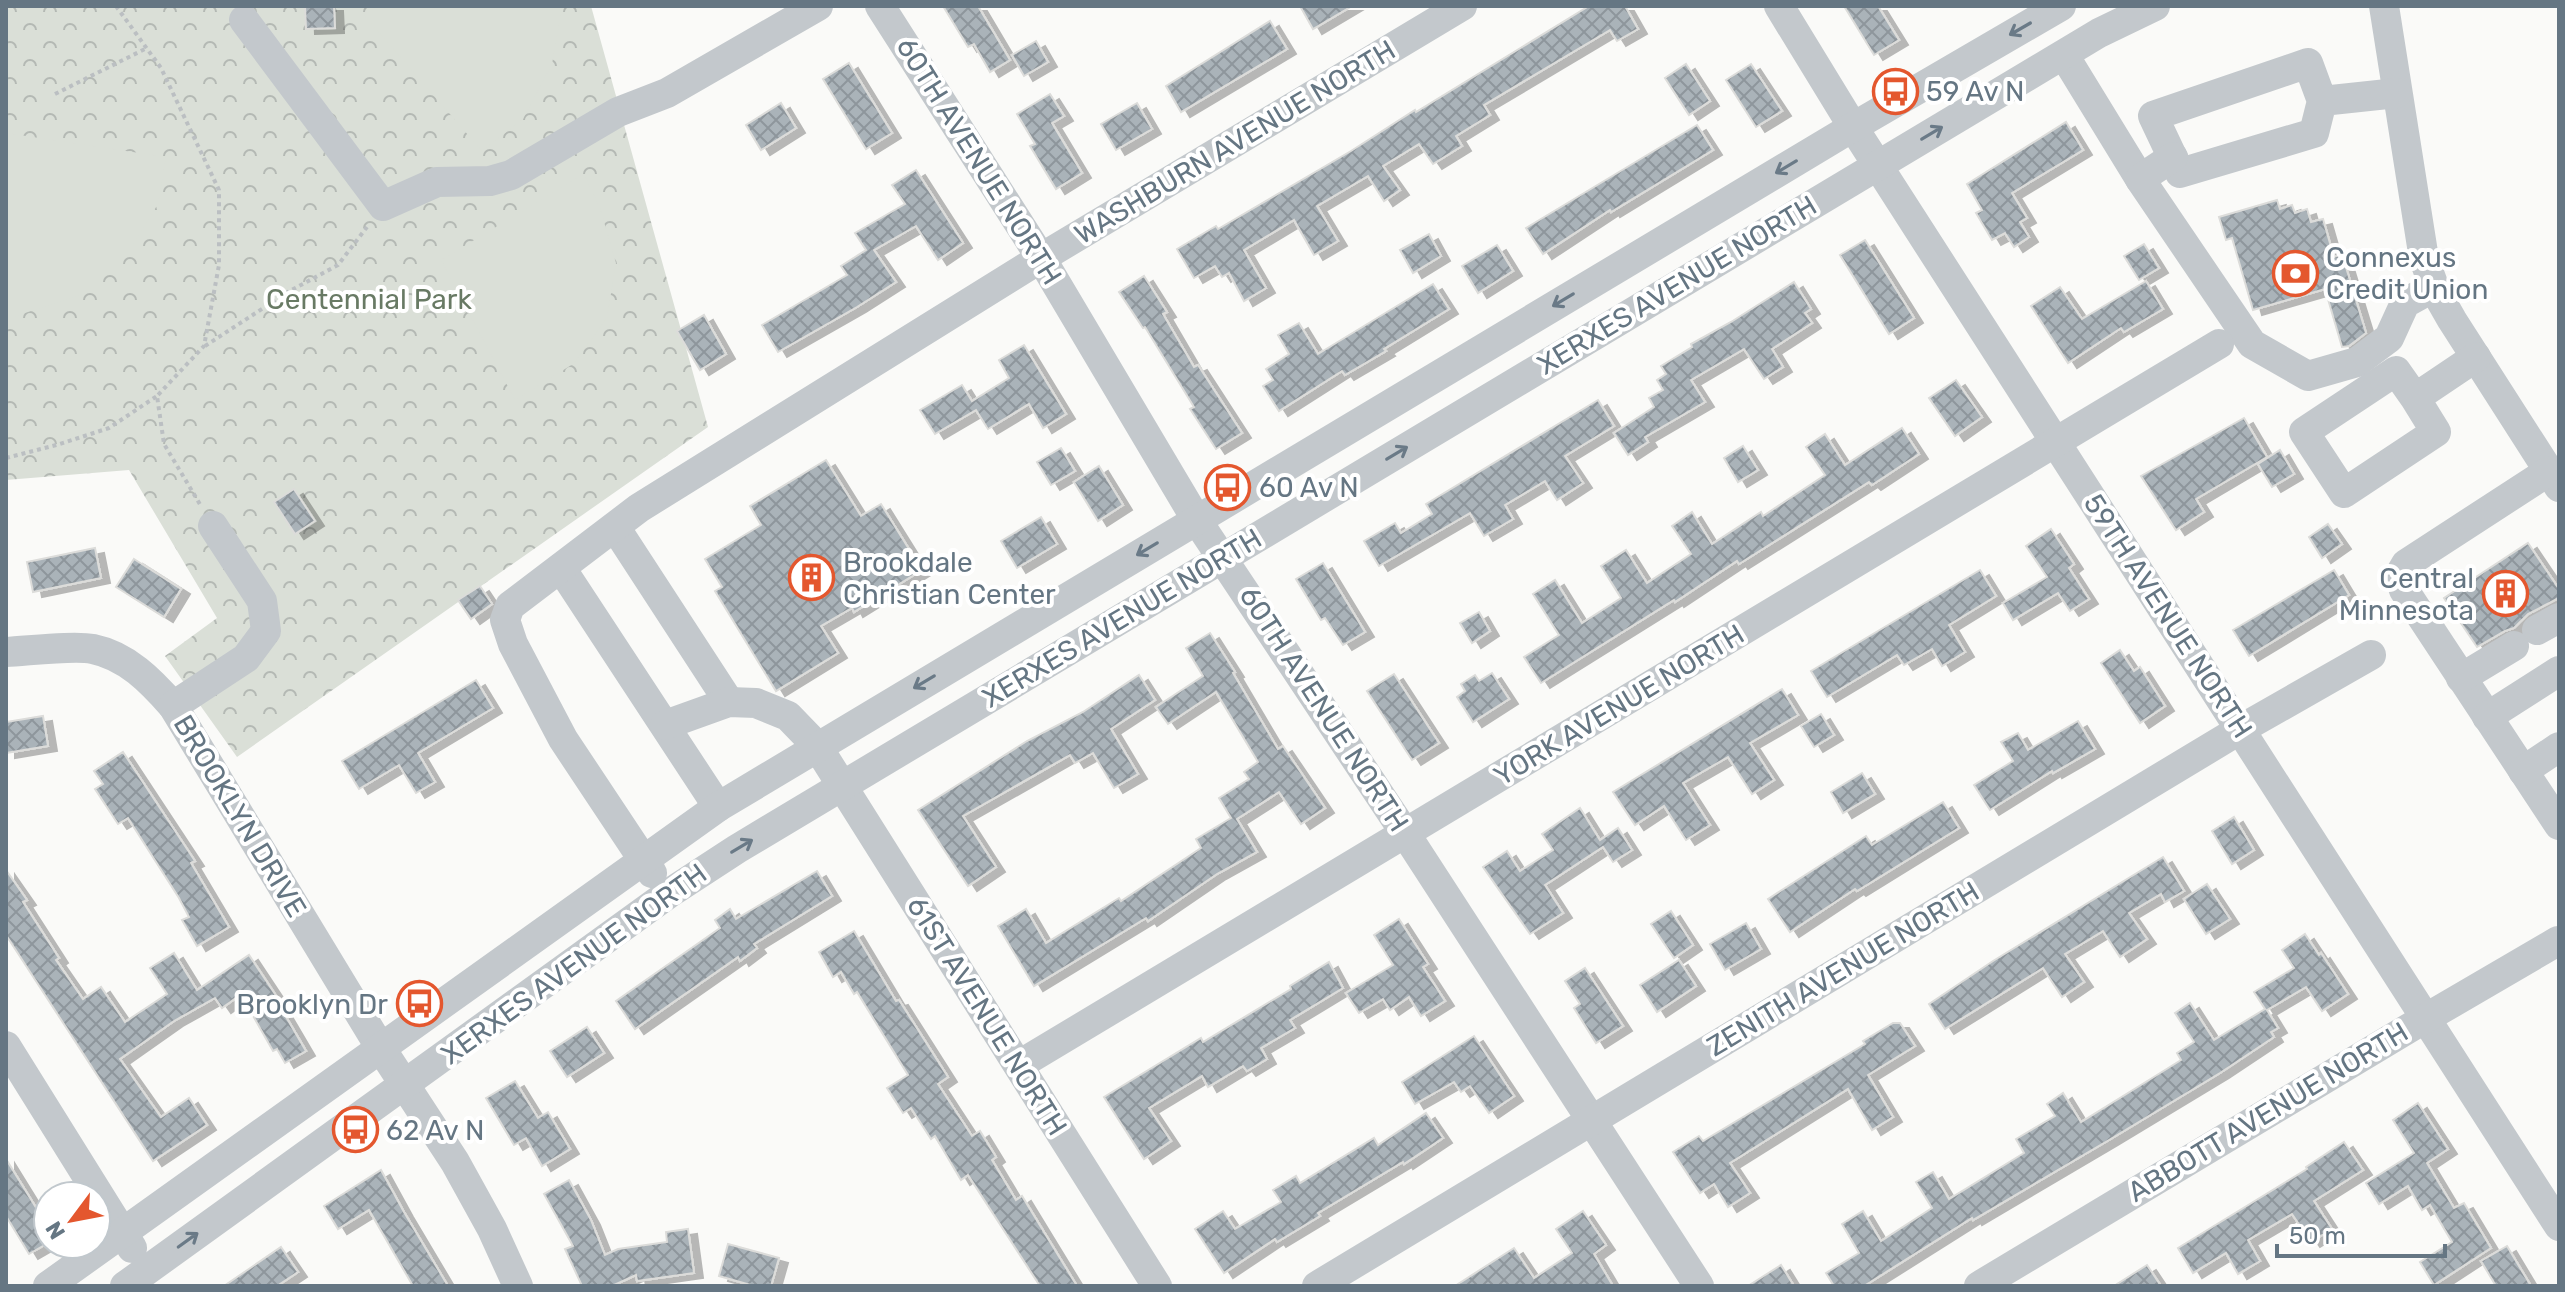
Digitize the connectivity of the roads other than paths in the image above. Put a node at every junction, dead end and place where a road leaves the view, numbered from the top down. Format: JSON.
{"nodes":[{"id":1,"x":818,"y":6,"type":"edge"},
{"id":2,"x":880,"y":6,"type":"edge"},
{"id":3,"x":1462,"y":6,"type":"edge"},
{"id":4,"x":1779,"y":6,"type":"edge"},
{"id":5,"x":2061,"y":6,"type":"edge"},
{"id":6,"x":2155,"y":6,"type":"edge"},
{"id":7,"x":2384,"y":6,"type":"edge"},
{"id":8,"x":244,"y":20,"type":"dead end"},
{"id":9,"x":2064,"y":55,"type":"junction"},
{"id":10,"x":2397,"y":93,"type":"junction"},
{"id":11,"x":2322,"y":101,"type":"junction"},
{"id":12,"x":1853,"y":127,"type":"junction"},
{"id":13,"x":2173,"y":157,"type":"junction"},
{"id":14,"x":1879,"y":164,"type":"junction"},
{"id":15,"x":2140,"y":179,"type":"junction"},
{"id":16,"x":1041,"y":258,"type":"junction"},
{"id":17,"x":2434,"y":287,"type":"junction"},
{"id":18,"x":2219,"y":344,"type":"dead end"},
{"id":19,"x":2476,"y":357,"type":"junction"},
{"id":20,"x":2415,"y":398,"type":"dead end"},
{"id":21,"x":2057,"y":442,"type":"junction"},
{"id":22,"x":2554,"y":479,"type":"edge"},
{"id":23,"x":1196,"y":519,"type":"junction"},
{"id":24,"x":213,"y":526,"type":"road end"},
{"id":25,"x":615,"y":527,"type":"junction"},
{"id":26,"x":1224,"y":557,"type":"junction"},
{"id":27,"x":561,"y":568,"type":"junction"},
{"id":28,"x":2537,"y":632,"type":"edge"},
{"id":29,"x":6,"y":652,"type":"edge"},
{"id":30,"x":2371,"y":655,"type":"dead end"},
{"id":31,"x":2559,"y":671,"type":"edge"},
{"id":32,"x":2461,"y":678,"type":"junction"},
{"id":33,"x":729,"y":702,"type":"junction"},
{"id":34,"x":173,"y":706,"type":"junction"},
{"id":35,"x":2487,"y":717,"type":"junction"},
{"id":36,"x":665,"y":725,"type":"junction"},
{"id":37,"x":2241,"y":729,"type":"junction"},
{"id":38,"x":817,"y":746,"type":"junction"},
{"id":39,"x":2559,"y":747,"type":"edge"},
{"id":40,"x":2523,"y":771,"type":"junction"},
{"id":41,"x":842,"y":787,"type":"junction"},
{"id":42,"x":718,"y":807,"type":"junction"},
{"id":43,"x":2559,"y":825,"type":"edge"},
{"id":44,"x":1405,"y":833,"type":"junction"},
{"id":45,"x":642,"y":859,"type":"junction"},
{"id":46,"x":668,"y":894,"type":"junction"},
{"id":47,"x":2558,"y":941,"type":"edge"},
{"id":48,"x":2426,"y":1018,"type":"junction"},
{"id":49,"x":6,"y":1046,"type":"edge"},
{"id":50,"x":380,"y":1047,"type":"junction"},
{"id":51,"x":1019,"y":1065,"type":"junction"},
{"id":52,"x":406,"y":1084,"type":"junction"},
{"id":53,"x":1591,"y":1120,"type":"junction"},
{"id":54,"x":2559,"y":1226,"type":"edge"},
{"id":55,"x":121,"y":1233,"type":"junction"},
{"id":56,"x":144,"y":1280,"type":"edge"},
{"id":57,"x":48,"y":1286,"type":"edge"},
{"id":58,"x":518,"y":1286,"type":"edge"},
{"id":59,"x":1157,"y":1286,"type":"edge"},
{"id":60,"x":1317,"y":1286,"type":"edge"},
{"id":61,"x":1699,"y":1286,"type":"edge"},
{"id":62,"x":1979,"y":1286,"type":"edge"}],
"edges":[{"from":1,"to":8,"type":"street"},
{"from":2,"to":16,"type":"street","name":"60TH AVENUE NORTH"},
{"from":3,"to":16,"type":"street","name":"WASHBURN AVENUE NORTH"},
{"from":4,"to":12,"type":"street","name":"59TH AVENUE NORTH"},
{"from":5,"to":12,"type":"street","name":"XERXES AVENUE NORTH","one_way":true},
{"from":6,"to":9,"type":"street","name":"XERXES AVENUE NORTH"},
{"from":7,"to":10,"type":"street"},
{"from":14,"to":9,"type":"street","name":"XERXES AVENUE NORTH","one_way":true},
{"from":9,"to":15,"type":"street"},
{"from":10,"to":11,"type":"street"},
{"from":10,"to":17,"type":"street"},
{"from":11,"to":13,"type":"street"},
{"from":11,"to":13,"type":"street"},
{"from":12,"to":14,"type":"street","name":"59TH AVENUE NORTH"},
{"from":12,"to":23,"type":"street","name":"XERXES AVENUE NORTH","one_way":true},
{"from":13,"to":15,"type":"street"},
{"from":14,"to":21,"type":"street","name":"59TH AVENUE NORTH"},
{"from":26,"to":14,"type":"street","name":"XERXES AVENUE NORTH","one_way":true},
{"from":15,"to":17,"type":"street"},
{"from":16,"to":23,"type":"street","name":"60TH AVENUE NORTH"},
{"from":16,"to":25,"type":"street","name":"WASHBURN AVENUE NORTH"},
{"from":17,"to":19,"type":"street"},
{"from":18,"to":21,"type":"street","name":"YORK AVENUE NORTH"},
{"from":19,"to":20,"type":"street"},
{"from":19,"to":22,"type":"street"},
{"from":21,"to":37,"type":"street","name":"59TH AVENUE NORTH"},
{"from":21,"to":44,"type":"street","name":"YORK AVENUE NORTH"},
{"from":22,"to":32,"type":"street"},
{"from":23,"to":26,"type":"street","name":"60TH AVENUE NORTH"},
{"from":23,"to":38,"type":"street","name":"XERXES AVENUE NORTH","one_way":true},
{"from":24,"to":34,"type":"street"},
{"from":25,"to":27,"type":"street","name":"WASHBURN AVENUE NORTH"},
{"from":25,"to":33,"type":"street"},
{"from":26,"to":41,"type":"street","name":"XERXES AVENUE NORTH"},
{"from":26,"to":44,"type":"street","name":"60TH AVENUE NORTH"},
{"from":27,"to":36,"type":"street"},
{"from":27,"to":45,"type":"street","name":"WASHBURN AVENUE NORTH"},
{"from":28,"to":32,"type":"street"},
{"from":29,"to":34,"type":"street","name":"BROOKLYN DRIVE"},
{"from":30,"to":37,"type":"street","name":"ZENITH AVENUE NORTH"},
{"from":31,"to":35,"type":"street"},
{"from":32,"to":35,"type":"street"},
{"from":33,"to":36,"type":"street"},
{"from":33,"to":38,"type":"street","name":"61ST AVENUE NORTH"},
{"from":34,"to":50,"type":"street","name":"BROOKLYN DRIVE"},
{"from":35,"to":40,"type":"street"},
{"from":36,"to":42,"type":"street"},
{"from":37,"to":48,"type":"street","name":"59TH AVENUE NORTH"},
{"from":37,"to":53,"type":"street","name":"ZENITH AVENUE NORTH"},
{"from":38,"to":41,"type":"street","name":"61ST AVENUE NORTH"},
{"from":38,"to":42,"type":"street","name":"XERXES AVENUE NORTH"},
{"from":39,"to":40,"type":"street"},
{"from":40,"to":43,"type":"street"},
{"from":46,"to":41,"type":"street","name":"XERXES AVENUE NORTH","one_way":true},
{"from":41,"to":51,"type":"street","name":"61ST AVENUE NORTH"},
{"from":42,"to":45,"type":"street","name":"XERXES AVENUE NORTH"},
{"from":44,"to":51,"type":"street","name":"YORK AVENUE NORTH"},
{"from":44,"to":53,"type":"street","name":"60TH AVENUE NORTH"},
{"from":45,"to":46,"type":"street","name":"WASHBURN AVENUE NORTH"},
{"from":45,"to":50,"type":"street","name":"XERXES AVENUE NORTH"},
{"from":46,"to":52,"type":"street","name":"XERXES AVENUE NORTH"},
{"from":47,"to":48,"type":"street","name":"ABBOTT AVENUE NORTH"},
{"from":48,"to":54,"type":"street","name":"59TH AVENUE NORTH"},
{"from":48,"to":62,"type":"street","name":"ABBOTT AVENUE NORTH"},
{"from":49,"to":55,"type":"street"},
{"from":50,"to":52,"type":"street","name":"BROOKLYN DRIVE"},
{"from":50,"to":55,"type":"street","name":"XERXES AVENUE NORTH"},
{"from":51,"to":59,"type":"street","name":"61ST AVENUE NORTH"},
{"from":56,"to":52,"type":"street","name":"XERXES AVENUE NORTH","one_way":true},
{"from":52,"to":58,"type":"street","name":"BROOKLYN DRIVE"},
{"from":53,"to":60,"type":"street","name":"ZENITH AVENUE NORTH"},
{"from":53,"to":61,"type":"street","name":"60TH AVENUE NORTH"},
{"from":55,"to":56,"type":"street"},
{"from":55,"to":57,"type":"street","name":"XERXES AVENUE NORTH"}]}
